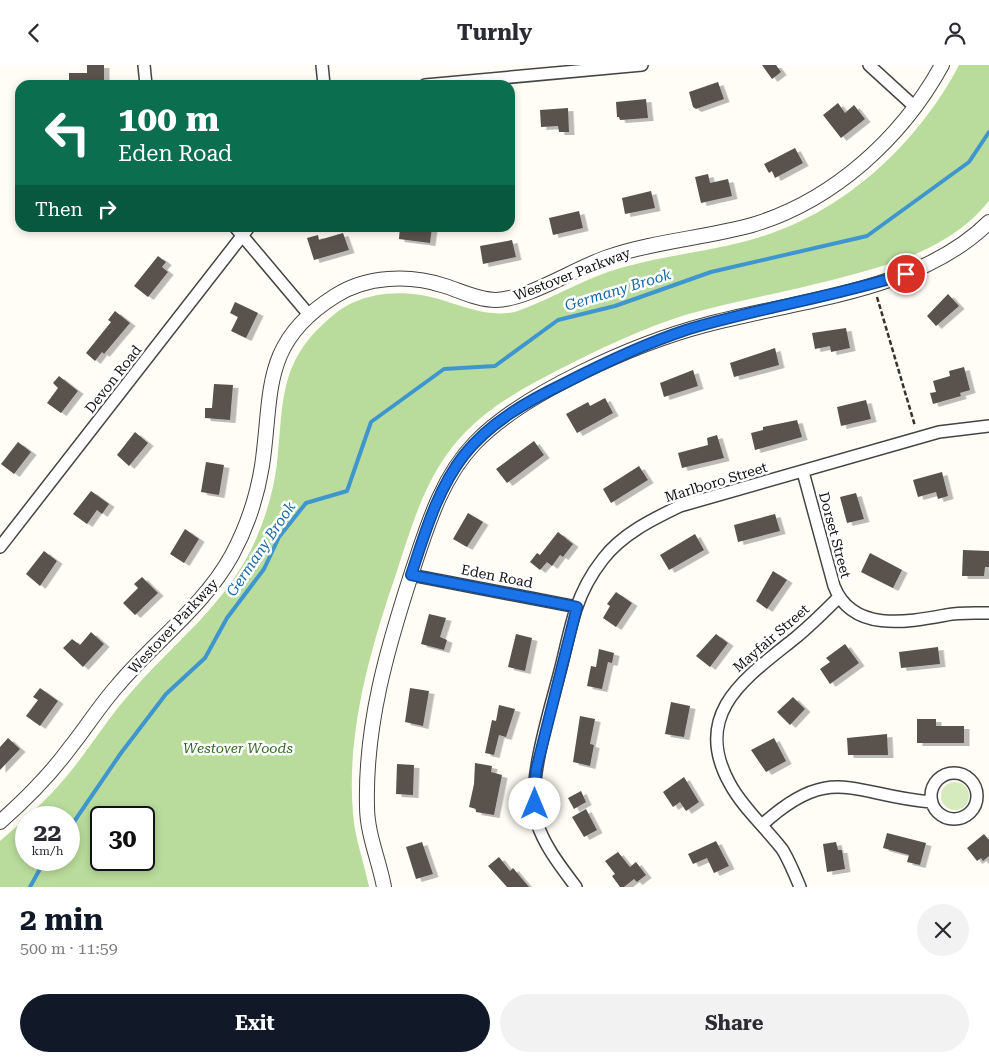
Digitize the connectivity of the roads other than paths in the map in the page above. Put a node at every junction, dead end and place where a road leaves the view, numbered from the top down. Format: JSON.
{"nodes":[{"id":1,"x":144,"y":65,"type":"edge"},
{"id":2,"x":322,"y":65,"type":"edge"},
{"id":3,"x":494,"y":65,"type":"edge"},
{"id":4,"x":642,"y":65,"type":"edge"},
{"id":5,"x":869,"y":65,"type":"edge"},
{"id":6,"x":942,"y":65,"type":"edge"},
{"id":7,"x":494,"y":77,"type":"junction"},
{"id":8,"x":146,"y":80,"type":"edge"},
{"id":9,"x":324,"y":80,"type":"edge"},
{"id":10,"x":468,"y":80,"type":"edge"},
{"id":11,"x":915,"y":107,"type":"junction"},
{"id":12,"x":989,"y":222,"type":"edge"},
{"id":13,"x":240,"y":232,"type":"edge"},
{"id":14,"x":244,"y":232,"type":"edge"},
{"id":15,"x":310,"y":317,"type":"junction"},
{"id":16,"x":989,"y":426,"type":"edge"},
{"id":17,"x":802,"y":472,"type":"junction"},
{"id":18,"x":0,"y":547,"type":"edge"},
{"id":19,"x":411,"y":575,"type":"junction"},
{"id":20,"x":838,"y":598,"type":"junction"},
{"id":21,"x":577,"y":607,"type":"junction"},
{"id":22,"x":989,"y":613,"type":"edge"},
{"id":23,"x":932,"y":802,"type":"junction"},
{"id":24,"x":0,"y":822,"type":"edge"},
{"id":25,"x":762,"y":825,"type":"junction"},
{"id":26,"x":384,"y":887,"type":"edge"},
{"id":27,"x":576,"y":887,"type":"edge"},
{"id":28,"x":800,"y":887,"type":"edge"}],
"edges":[{"from":1,"to":8,"type":"street"},
{"from":2,"to":9,"type":"street"},
{"from":3,"to":7,"type":"street"},
{"from":4,"to":7,"type":"street"},
{"from":5,"to":11,"type":"street"},
{"from":6,"to":11,"type":"street","name":"Westover Parkway"},
{"from":7,"to":10,"type":"street"},
{"from":11,"to":15,"type":"street","name":"Westover Parkway"},
{"from":12,"to":19,"type":"street"},
{"from":13,"to":18,"type":"street","name":"Devon Road"},
{"from":14,"to":15,"type":"street"},
{"from":15,"to":24,"type":"street","name":"Westover Parkway"},
{"from":16,"to":17,"type":"street","name":"Marlboro Street"},
{"from":17,"to":20,"type":"street","name":"Dorset Street"},
{"from":17,"to":21,"type":"street","name":"Marlboro Street"},
{"from":19,"to":21,"type":"street","name":"Eden Road"},
{"from":19,"to":26,"type":"street"},
{"from":20,"to":22,"type":"street","name":"Dorset Street"},
{"from":20,"to":25,"type":"street","name":"Mayfair Street"},
{"from":21,"to":27,"type":"street","name":"Marlboro Street"},
{"from":23,"to":23,"type":"street"},
{"from":23,"to":25,"type":"street"},
{"from":25,"to":28,"type":"street","name":"Mayfair Street"}]}
